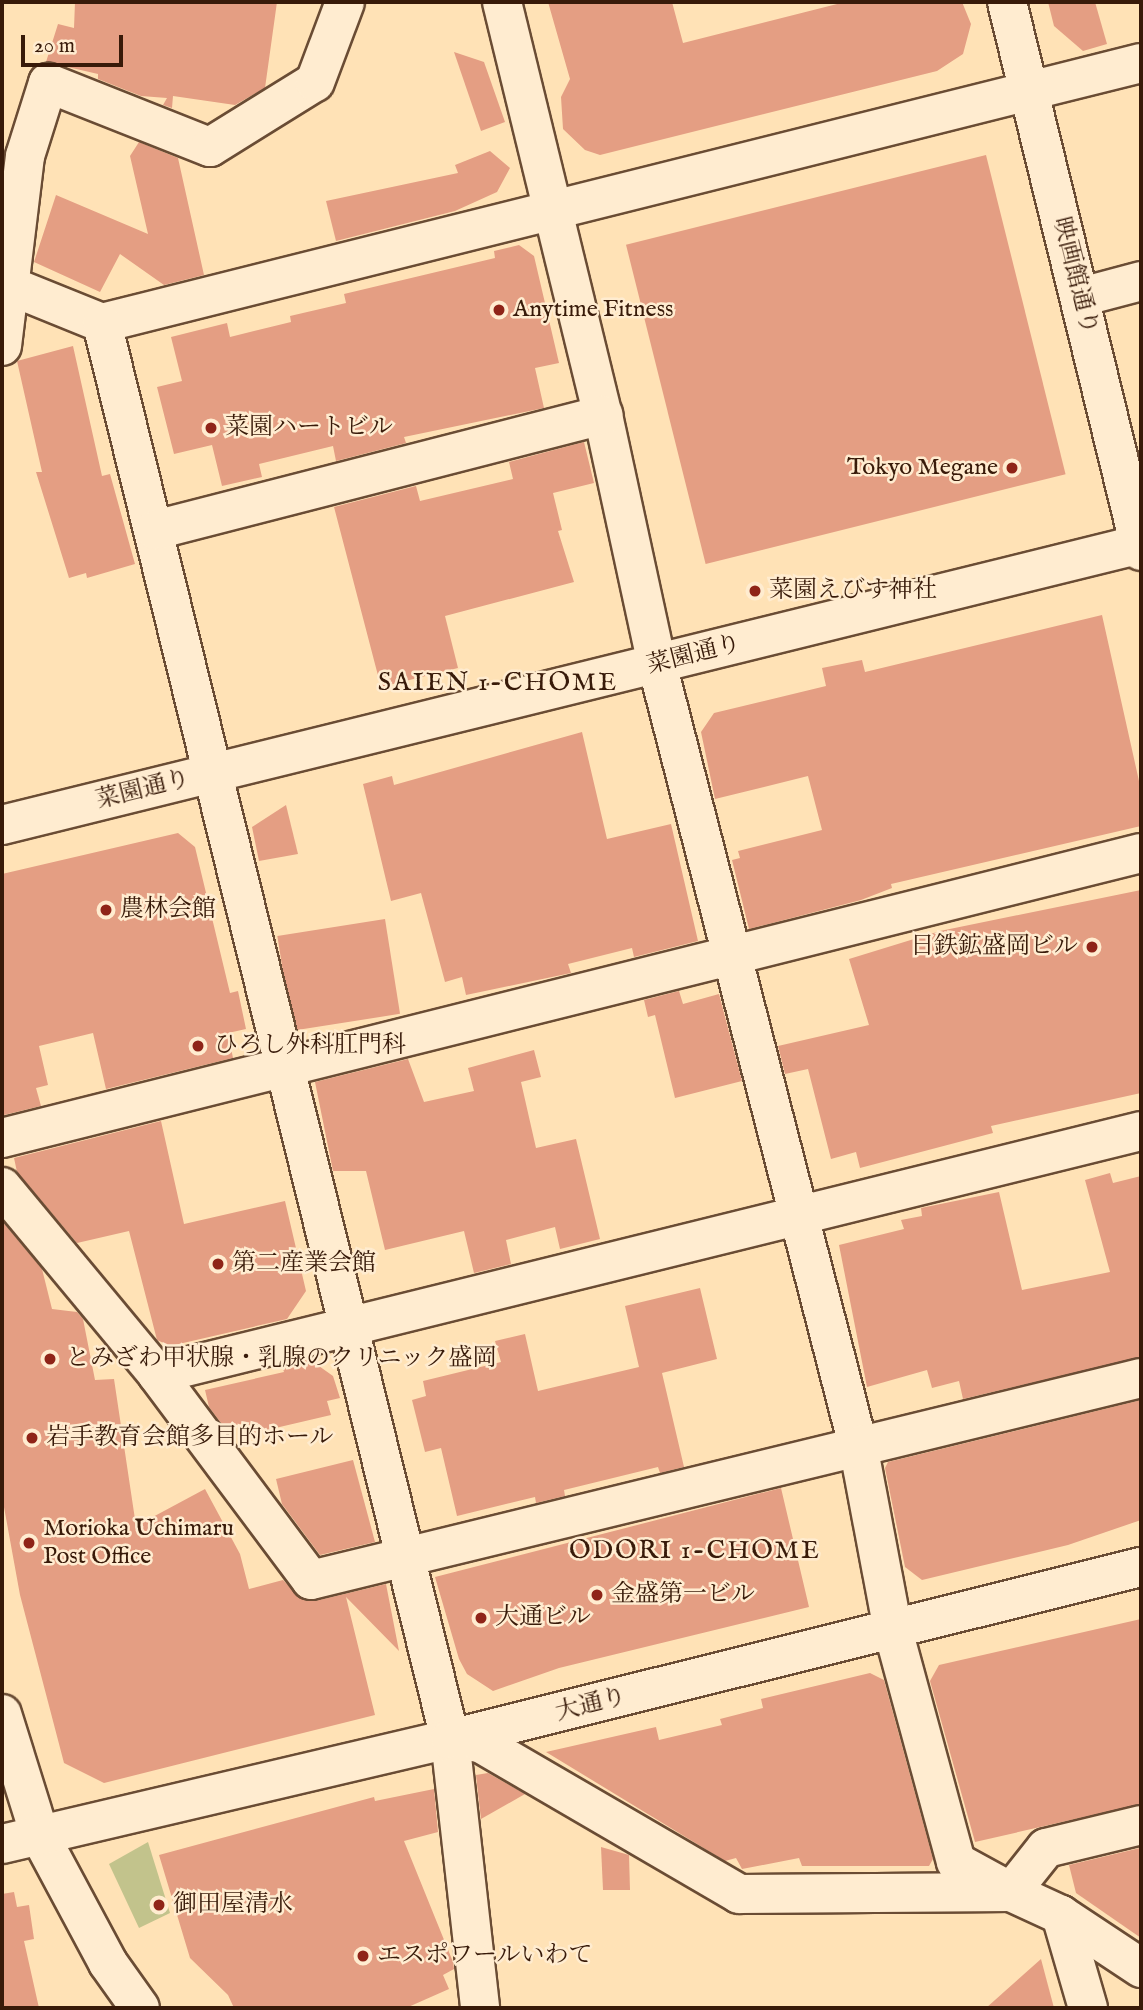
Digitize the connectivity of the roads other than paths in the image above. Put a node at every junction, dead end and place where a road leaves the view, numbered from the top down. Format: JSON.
{"nodes":[{"id":1,"x":345,"y":2,"type":"edge"},
{"id":2,"x":502,"y":2,"type":"edge"},
{"id":3,"x":1007,"y":2,"type":"edge"},
{"id":4,"x":1141,"y":63,"type":"edge"},
{"id":5,"x":1030,"y":92,"type":"junction"},
{"id":6,"x":552,"y":212,"type":"junction"},
{"id":7,"x":1141,"y":281,"type":"edge"},
{"id":8,"x":8,"y":285,"type":"junction"},
{"id":9,"x":1081,"y":297,"type":"junction"},
{"id":10,"x":102,"y":323,"type":"junction"},
{"id":11,"x":2,"y":346,"type":"edge"},
{"id":12,"x":603,"y":415,"type":"junction"},
{"id":13,"x":155,"y":530,"type":"junction"},
{"id":14,"x":1141,"y":546,"type":"edge"},
{"id":15,"x":657,"y":664,"type":"junction"},
{"id":16,"x":214,"y":773,"type":"junction"},
{"id":17,"x":2,"y":825,"type":"edge"},
{"id":18,"x":1141,"y":853,"type":"edge"},
{"id":19,"x":732,"y":958,"type":"junction"},
{"id":20,"x":286,"y":1068,"type":"junction"},
{"id":21,"x":1141,"y":1131,"type":"edge"},
{"id":22,"x":2,"y":1138,"type":"edge"},
{"id":23,"x":2,"y":1187,"type":"edge"},
{"id":24,"x":799,"y":1216,"type":"junction"},
{"id":25,"x":347,"y":1327,"type":"junction"},
{"id":26,"x":157,"y":1374,"type":"junction"},
{"id":27,"x":1141,"y":1378,"type":"edge"},
{"id":28,"x":858,"y":1445,"type":"junction"},
{"id":29,"x":408,"y":1559,"type":"junction"},
{"id":30,"x":1141,"y":1567,"type":"edge"},
{"id":31,"x":893,"y":1630,"type":"junction"},
{"id":32,"x":2,"y":1714,"type":"edge"},
{"id":33,"x":450,"y":1739,"type":"junction"},
{"id":34,"x":1141,"y":1825,"type":"edge"},
{"id":35,"x":40,"y":1836,"type":"junction"},
{"id":36,"x":2,"y":1844,"type":"edge"},
{"id":37,"x":1011,"y":1892,"type":"junction"},
{"id":38,"x":1061,"y":1915,"type":"junction"},
{"id":39,"x":1141,"y":1968,"type":"edge"},
{"id":40,"x":140,"y":2008,"type":"edge"},
{"id":41,"x":480,"y":2008,"type":"edge"},
{"id":42,"x":1088,"y":2008,"type":"edge"}],
"edges":[{"from":1,"to":8,"type":"street"},
{"from":2,"to":6,"type":"street"},
{"from":3,"to":5,"type":"street","name":"映画館通り"},
{"from":4,"to":5,"type":"street"},
{"from":5,"to":6,"type":"street"},
{"from":5,"to":9,"type":"street","name":"映画館通り"},
{"from":6,"to":10,"type":"street"},
{"from":6,"to":12,"type":"street"},
{"from":7,"to":9,"type":"street"},
{"from":8,"to":10,"type":"street"},
{"from":8,"to":11,"type":"street"},
{"from":9,"to":14,"type":"street","name":"映画館通り"},
{"from":10,"to":13,"type":"street"},
{"from":12,"to":13,"type":"street"},
{"from":12,"to":15,"type":"street"},
{"from":13,"to":16,"type":"street"},
{"from":14,"to":15,"type":"street","name":"菜園通り"},
{"from":15,"to":16,"type":"street","name":"菜園通り"},
{"from":15,"to":19,"type":"street"},
{"from":16,"to":17,"type":"street","name":"菜園通り"},
{"from":16,"to":20,"type":"street"},
{"from":18,"to":19,"type":"street"},
{"from":19,"to":20,"type":"street"},
{"from":19,"to":24,"type":"street"},
{"from":20,"to":22,"type":"street"},
{"from":20,"to":25,"type":"street"},
{"from":21,"to":24,"type":"street"},
{"from":23,"to":26,"type":"street"},
{"from":24,"to":25,"type":"street"},
{"from":24,"to":28,"type":"street"},
{"from":25,"to":26,"type":"street"},
{"from":25,"to":29,"type":"street"},
{"from":26,"to":29,"type":"street"},
{"from":27,"to":28,"type":"street"},
{"from":28,"to":29,"type":"street"},
{"from":28,"to":31,"type":"street"},
{"from":29,"to":33,"type":"street"},
{"from":30,"to":31,"type":"street","name":"大通り"},
{"from":31,"to":33,"type":"street","name":"大通り"},
{"from":31,"to":37,"type":"street"},
{"from":32,"to":35,"type":"street"},
{"from":33,"to":35,"type":"street","name":"大通り"},
{"from":33,"to":37,"type":"street"},
{"from":33,"to":41,"type":"street"},
{"from":34,"to":37,"type":"street"},
{"from":35,"to":36,"type":"street","name":"大通り"},
{"from":35,"to":40,"type":"street"},
{"from":37,"to":38,"type":"street"},
{"from":38,"to":39,"type":"street"},
{"from":38,"to":42,"type":"street"}]}
